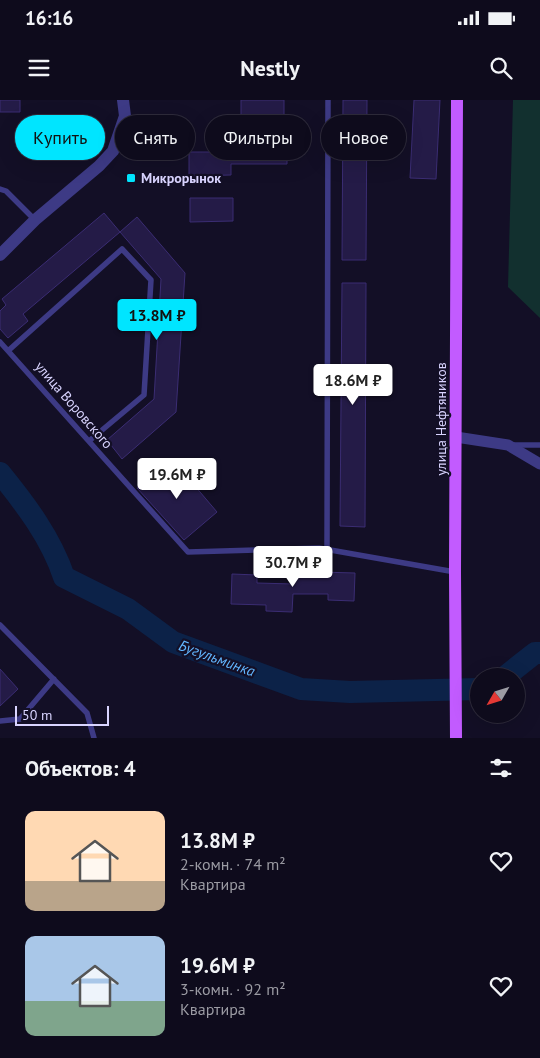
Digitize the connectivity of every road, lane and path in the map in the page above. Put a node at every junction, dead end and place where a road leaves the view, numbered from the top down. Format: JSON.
{"nodes":[{"id":1,"x":123,"y":100,"type":"edge"},
{"id":2,"x":328,"y":100,"type":"edge"},
{"id":3,"x":457,"y":100,"type":"edge"},
{"id":4,"x":0,"y":189,"type":"edge"},
{"id":5,"x":35,"y":220,"type":"junction"},
{"id":6,"x":0,"y":255,"type":"edge"},
{"id":7,"x":0,"y":342,"type":"edge"},
{"id":8,"x":9,"y":350,"type":"junction"},
{"id":9,"x":456,"y":436,"type":"junction"},
{"id":10,"x":89,"y":441,"type":"junction"},
{"id":11,"x":508,"y":444,"type":"junction"},
{"id":12,"x":540,"y":445,"type":"edge"},
{"id":13,"x":540,"y":464,"type":"edge"},
{"id":14,"x":327,"y":549,"type":"junction"},
{"id":15,"x":455,"y":572,"type":"junction"},
{"id":16,"x":0,"y":625,"type":"edge"},
{"id":17,"x":54,"y":679,"type":"junction"},
{"id":18,"x":0,"y":721,"type":"edge"},
{"id":19,"x":94,"y":738,"type":"edge"},
{"id":20,"x":456,"y":738,"type":"edge"}],
"edges":[{"from":1,"to":5,"type":"street"},
{"from":2,"to":14,"type":"lane"},
{"from":3,"to":9,"type":"main road","name":"улица Нефтяников"},
{"from":4,"to":5,"type":"lane"},
{"from":5,"to":6,"type":"street"},
{"from":7,"to":8,"type":"lane","name":"улица Воровского"},
{"from":8,"to":10,"type":"lane","name":"улица Воровского"},
{"from":8,"to":10,"type":"lane"},
{"from":9,"to":11,"type":"street"},
{"from":9,"to":15,"type":"main road","name":"улица Нефтяников"},
{"from":10,"to":14,"type":"lane","name":"улица Воровского"},
{"from":11,"to":12,"type":"lane"},
{"from":11,"to":13,"type":"street"},
{"from":14,"to":15,"type":"lane"},
{"from":15,"to":20,"type":"main road","name":"улица Нефтяников"},
{"from":16,"to":17,"type":"lane"},
{"from":17,"to":18,"type":"lane"},
{"from":17,"to":19,"type":"lane"}]}
